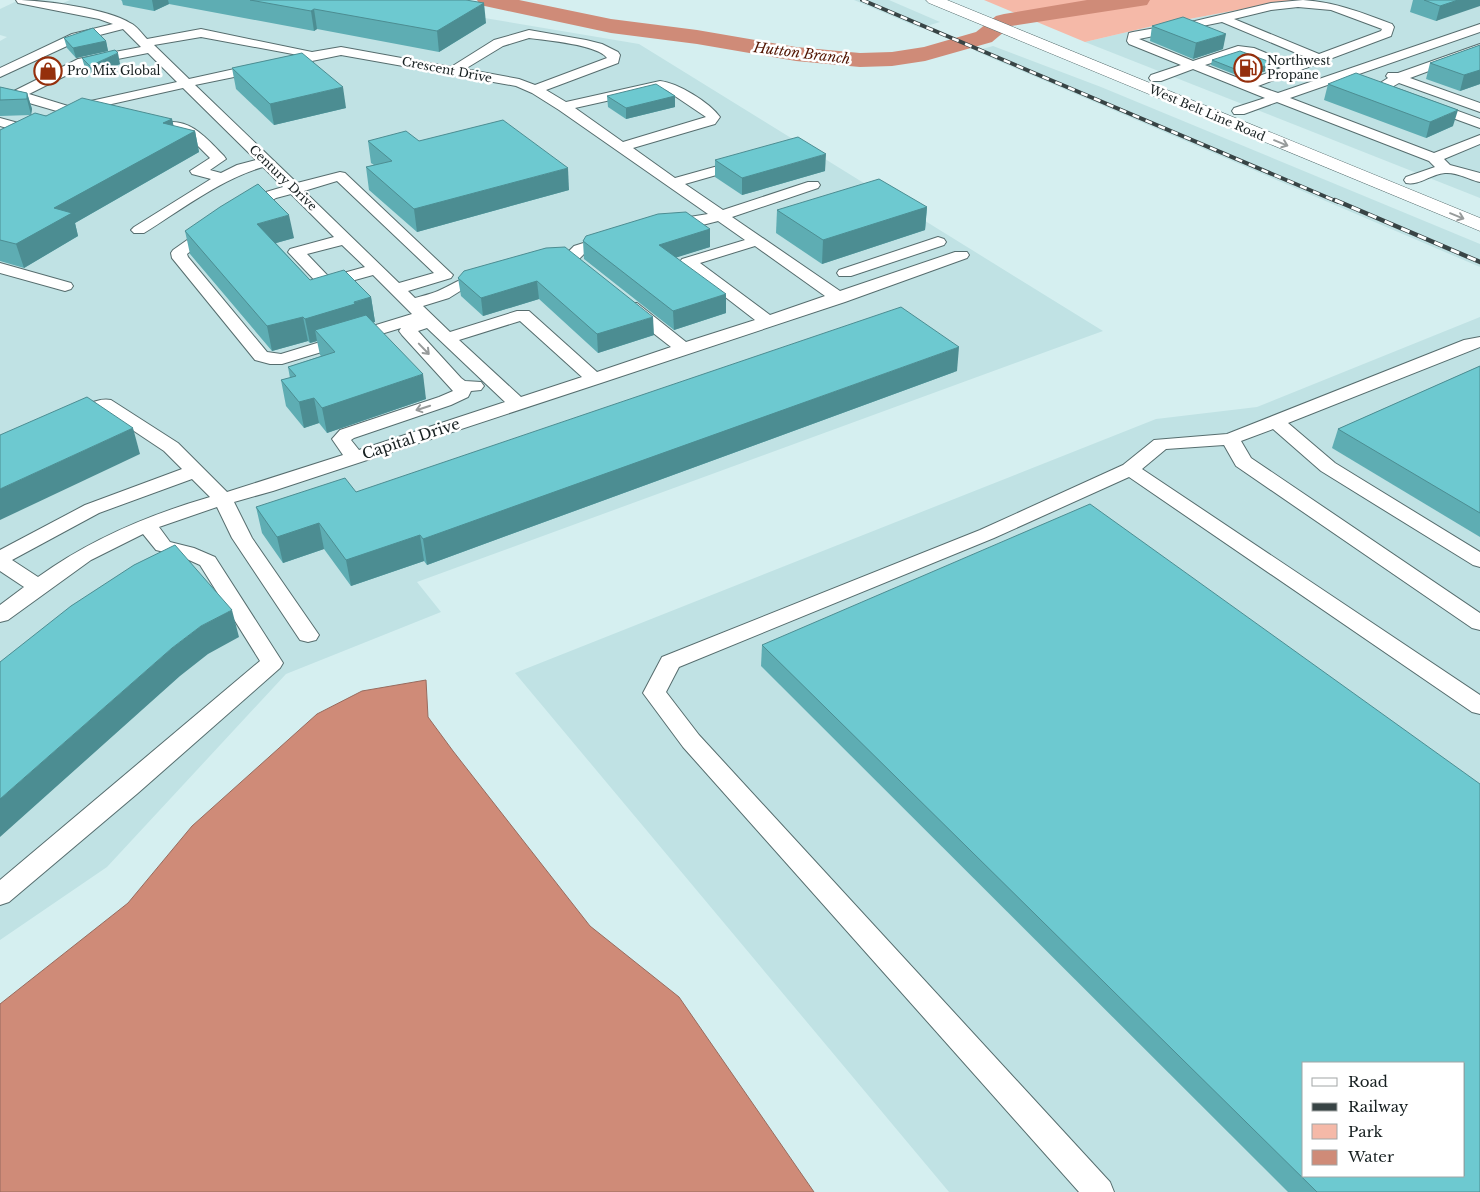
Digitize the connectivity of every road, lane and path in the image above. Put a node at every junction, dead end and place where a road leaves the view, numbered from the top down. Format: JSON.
{"nodes":[{"id":1,"x":22,"y":0,"type":"edge"},
{"id":2,"x":90,"y":0,"type":"edge"},
{"id":3,"x":952,"y":1,"type":"edge"},
{"id":4,"x":69,"y":9,"type":"junction"},
{"id":5,"x":102,"y":16,"type":"junction"},
{"id":6,"x":1222,"y":18,"type":"junction"},
{"id":7,"x":126,"y":25,"type":"junction"},
{"id":8,"x":1480,"y":28,"type":"edge"},
{"id":9,"x":1461,"y":35,"type":"junction"},
{"id":10,"x":1480,"y":40,"type":"edge"},
{"id":11,"x":148,"y":46,"type":"junction"},
{"id":12,"x":1480,"y":48,"type":"edge"},
{"id":13,"x":315,"y":54,"type":"junction"},
{"id":14,"x":1321,"y":58,"type":"junction"},
{"id":15,"x":0,"y":60,"type":"edge"},
{"id":16,"x":1193,"y":65,"type":"junction"},
{"id":17,"x":1293,"y":68,"type":"junction"},
{"id":18,"x":1368,"y":68,"type":"junction"},
{"id":19,"x":453,"y":71,"type":"junction"},
{"id":20,"x":0,"y":73,"type":"edge"},
{"id":21,"x":1156,"y":78,"type":"junction"},
{"id":22,"x":1398,"y":78,"type":"junction"},
{"id":23,"x":185,"y":83,"type":"junction"},
{"id":24,"x":1245,"y":86,"type":"junction"},
{"id":25,"x":535,"y":89,"type":"junction"},
{"id":26,"x":0,"y":92,"type":"edge"},
{"id":27,"x":16,"y":95,"type":"junction"},
{"id":28,"x":1279,"y":98,"type":"junction"},
{"id":29,"x":103,"y":102,"type":"junction"},
{"id":30,"x":564,"y":106,"type":"junction"},
{"id":31,"x":1480,"y":108,"type":"edge"},
{"id":32,"x":67,"y":110,"type":"junction"},
{"id":33,"x":1240,"y":111,"type":"junction"},
{"id":34,"x":112,"y":113,"type":"edge"},
{"id":35,"x":44,"y":118,"type":"edge"},
{"id":36,"x":1219,"y":118,"type":"junction"},
{"id":37,"x":0,"y":122,"type":"edge"},
{"id":38,"x":156,"y":123,"type":"edge"},
{"id":39,"x":1480,"y":124,"type":"edge"},
{"id":40,"x":0,"y":136,"type":"edge"},
{"id":41,"x":1480,"y":139,"type":"edge"},
{"id":42,"x":621,"y":147,"type":"junction"},
{"id":43,"x":761,"y":158,"type":"edge"},
{"id":44,"x":266,"y":161,"type":"junction"},
{"id":45,"x":1439,"y":162,"type":"junction"},
{"id":46,"x":223,"y":178,"type":"junction"},
{"id":47,"x":1480,"y":178,"type":"edge"},
{"id":48,"x":1411,"y":180,"type":"junction"},
{"id":49,"x":673,"y":183,"type":"junction"},
{"id":50,"x":814,"y":185,"type":"dead end"},
{"id":51,"x":294,"y":188,"type":"junction"},
{"id":52,"x":1480,"y":208,"type":"edge"},
{"id":53,"x":720,"y":216,"type":"junction"},
{"id":54,"x":656,"y":225,"type":"edge"},
{"id":55,"x":1480,"y":225,"type":"edge"},
{"id":56,"x":139,"y":230,"type":"dead end"},
{"id":57,"x":631,"y":233,"type":"edge"},
{"id":58,"x":345,"y":239,"type":"junction"},
{"id":59,"x":756,"y":241,"type":"junction"},
{"id":60,"x":938,"y":242,"type":"dead end"},
{"id":61,"x":961,"y":255,"type":"dead end"},
{"id":62,"x":571,"y":258,"type":"junction"},
{"id":63,"x":885,"y":260,"type":"junction"},
{"id":64,"x":529,"y":264,"type":"edge"},
{"id":65,"x":0,"y":268,"type":"edge"},
{"id":66,"x":377,"y":269,"type":"junction"},
{"id":67,"x":586,"y":270,"type":"edge"},
{"id":68,"x":503,"y":272,"type":"edge"},
{"id":69,"x":844,"y":273,"type":"dead end"},
{"id":70,"x":906,"y":274,"type":"junction"},
{"id":71,"x":65,"y":286,"type":"dead end"},
{"id":72,"x":396,"y":289,"type":"junction"},
{"id":73,"x":616,"y":295,"type":"edge"},
{"id":74,"x":839,"y":298,"type":"junction"},
{"id":75,"x":422,"y":314,"type":"junction"},
{"id":76,"x":768,"y":321,"type":"junction"},
{"id":77,"x":448,"y":338,"type":"junction"},
{"id":78,"x":1480,"y":342,"type":"edge"},
{"id":79,"x":684,"y":349,"type":"junction"},
{"id":80,"x":595,"y":378,"type":"junction"},
{"id":81,"x":493,"y":381,"type":"junction"},
{"id":82,"x":461,"y":386,"type":"junction"},
{"id":83,"x":518,"y":404,"type":"junction"},
{"id":84,"x":1275,"y":421,"type":"junction"},
{"id":85,"x":62,"y":424,"type":"edge"},
{"id":86,"x":1230,"y":439,"type":"junction"},
{"id":87,"x":355,"y":458,"type":"junction"},
{"id":88,"x":1130,"y":469,"type":"junction"},
{"id":89,"x":196,"y":471,"type":"junction"},
{"id":90,"x":223,"y":499,"type":"junction"},
{"id":91,"x":148,"y":526,"type":"junction"},
{"id":92,"x":187,"y":552,"type":"junction"},
{"id":93,"x":0,"y":558,"type":"edge"},
{"id":94,"x":1480,"y":560,"type":"edge"},
{"id":95,"x":0,"y":562,"type":"edge"},
{"id":96,"x":161,"y":563,"type":"edge"},
{"id":97,"x":39,"y":587,"type":"junction"},
{"id":98,"x":0,"y":616,"type":"edge"},
{"id":99,"x":1480,"y":623,"type":"edge"},
{"id":100,"x":308,"y":635,"type":"dead end"},
{"id":101,"x":1480,"y":706,"type":"edge"},
{"id":102,"x":0,"y":895,"type":"edge"},
{"id":103,"x":1099,"y":1192,"type":"edge"}],
"edges":[{"from":1,"to":4,"type":"street","name":"Century Drive"},
{"from":2,"to":4,"type":"street"},
{"from":3,"to":21,"type":"main road","name":"West Belt Line Road"},
{"from":3,"to":36,"type":"main road","name":"West Belt Line Road"},
{"from":4,"to":5,"type":"street","name":"Century Drive"},
{"from":5,"to":7,"type":"street","name":"Century Drive"},
{"from":5,"to":15,"type":"street"},
{"from":6,"to":14,"type":"street"},
{"from":6,"to":14,"type":"street"},
{"from":6,"to":16,"type":"street"},
{"from":7,"to":11,"type":"street","name":"Century Drive"},
{"from":7,"to":20,"type":"street"},
{"from":8,"to":9,"type":"street"},
{"from":9,"to":10,"type":"street"},
{"from":9,"to":18,"type":"street"},
{"from":11,"to":13,"type":"street"},
{"from":11,"to":23,"type":"street","name":"Century Drive"},
{"from":11,"to":27,"type":"street"},
{"from":12,"to":22,"type":"street"},
{"from":13,"to":19,"type":"street","name":"Crescent Drive"},
{"from":13,"to":23,"type":"street","name":"Crescent Drive"},
{"from":14,"to":17,"type":"street"},
{"from":16,"to":17,"type":"street"},
{"from":16,"to":21,"type":"street"},
{"from":16,"to":24,"type":"street"},
{"from":17,"to":24,"type":"street"},
{"from":18,"to":22,"type":"street"},
{"from":18,"to":28,"type":"street"},
{"from":19,"to":25,"type":"street","name":"Crescent Drive"},
{"from":19,"to":25,"type":"street"},
{"from":21,"to":33,"type":"main road","name":"West Belt Line Road"},
{"from":22,"to":31,"type":"street"},
{"from":22,"to":39,"type":"street"},
{"from":23,"to":29,"type":"street","name":"Crescent Drive"},
{"from":23,"to":44,"type":"street","name":"Century Drive"},
{"from":24,"to":28,"type":"street"},
{"from":25,"to":30,"type":"street","name":"Crescent Drive"},
{"from":26,"to":27,"type":"street"},
{"from":27,"to":32,"type":"street"},
{"from":28,"to":33,"type":"street"},
{"from":28,"to":45,"type":"street"},
{"from":29,"to":32,"type":"street","name":"Crescent Drive"},
{"from":29,"to":34,"type":"street"},
{"from":30,"to":42,"type":"street","name":"Crescent Drive"},
{"from":30,"to":42,"type":"street"},
{"from":32,"to":35,"type":"street","name":"Crescent Drive"},
{"from":33,"to":36,"type":"main road"},
{"from":33,"to":48,"type":"main road","name":"West Belt Line Road"},
{"from":36,"to":55,"type":"main road","name":"West Belt Line Road","one_way":true},
{"from":37,"to":40,"type":"street"},
{"from":38,"to":46,"type":"street"},
{"from":41,"to":45,"type":"street"},
{"from":42,"to":49,"type":"street","name":"Crescent Drive"},
{"from":43,"to":49,"type":"street"},
{"from":44,"to":46,"type":"street"},
{"from":44,"to":51,"type":"street","name":"Century Drive"},
{"from":45,"to":47,"type":"street"},
{"from":45,"to":48,"type":"street"},
{"from":46,"to":56,"type":"street"},
{"from":48,"to":52,"type":"main road","name":"West Belt Line Road"},
{"from":49,"to":53,"type":"street","name":"Crescent Drive"},
{"from":50,"to":53,"type":"street"},
{"from":51,"to":58,"type":"street","name":"Century Drive"},
{"from":51,"to":72,"type":"street"},
{"from":51,"to":75,"type":"street"},
{"from":53,"to":54,"type":"street"},
{"from":53,"to":59,"type":"street","name":"Crescent Drive"},
{"from":57,"to":62,"type":"street"},
{"from":58,"to":66,"type":"street","name":"Century Drive"},
{"from":58,"to":66,"type":"street"},
{"from":59,"to":74,"type":"street","name":"Crescent Drive"},
{"from":59,"to":76,"type":"street"},
{"from":60,"to":63,"type":"street"},
{"from":61,"to":70,"type":"street","name":"Capital Drive"},
{"from":62,"to":64,"type":"street"},
{"from":62,"to":67,"type":"street"},
{"from":63,"to":69,"type":"street"},
{"from":63,"to":70,"type":"street"},
{"from":65,"to":71,"type":"street"},
{"from":66,"to":72,"type":"street","name":"Century Drive"},
{"from":68,"to":75,"type":"street"},
{"from":70,"to":74,"type":"street","name":"Capital Drive"},
{"from":72,"to":75,"type":"street","name":"Century Drive"},
{"from":73,"to":79,"type":"street"},
{"from":74,"to":76,"type":"street","name":"Capital Drive"},
{"from":75,"to":77,"type":"street","name":"Century Drive"},
{"from":75,"to":82,"type":"street","one_way":true},
{"from":76,"to":79,"type":"street","name":"Capital Drive"},
{"from":77,"to":80,"type":"street"},
{"from":77,"to":81,"type":"street","name":"Century Drive"},
{"from":78,"to":84,"type":"street"},
{"from":79,"to":80,"type":"street","name":"Capital Drive"},
{"from":80,"to":83,"type":"street","name":"Capital Drive"},
{"from":81,"to":82,"type":"street"},
{"from":81,"to":83,"type":"street","name":"Century Drive"},
{"from":82,"to":87,"type":"street","one_way":true},
{"from":83,"to":87,"type":"street","name":"Capital Drive"},
{"from":84,"to":86,"type":"street"},
{"from":84,"to":94,"type":"street"},
{"from":85,"to":89,"type":"street"},
{"from":86,"to":88,"type":"street"},
{"from":86,"to":99,"type":"street"},
{"from":87,"to":90,"type":"street","name":"Capital Drive"},
{"from":88,"to":101,"type":"street"},
{"from":88,"to":103,"type":"street"},
{"from":89,"to":90,"type":"street"},
{"from":89,"to":93,"type":"street"},
{"from":90,"to":91,"type":"street","name":"Capital Drive"},
{"from":90,"to":100,"type":"street"},
{"from":91,"to":92,"type":"street"},
{"from":91,"to":97,"type":"street","name":"Capital Drive"},
{"from":92,"to":96,"type":"street"},
{"from":92,"to":102,"type":"street"},
{"from":95,"to":97,"type":"street"},
{"from":97,"to":98,"type":"street","name":"Capital Drive"}]}
